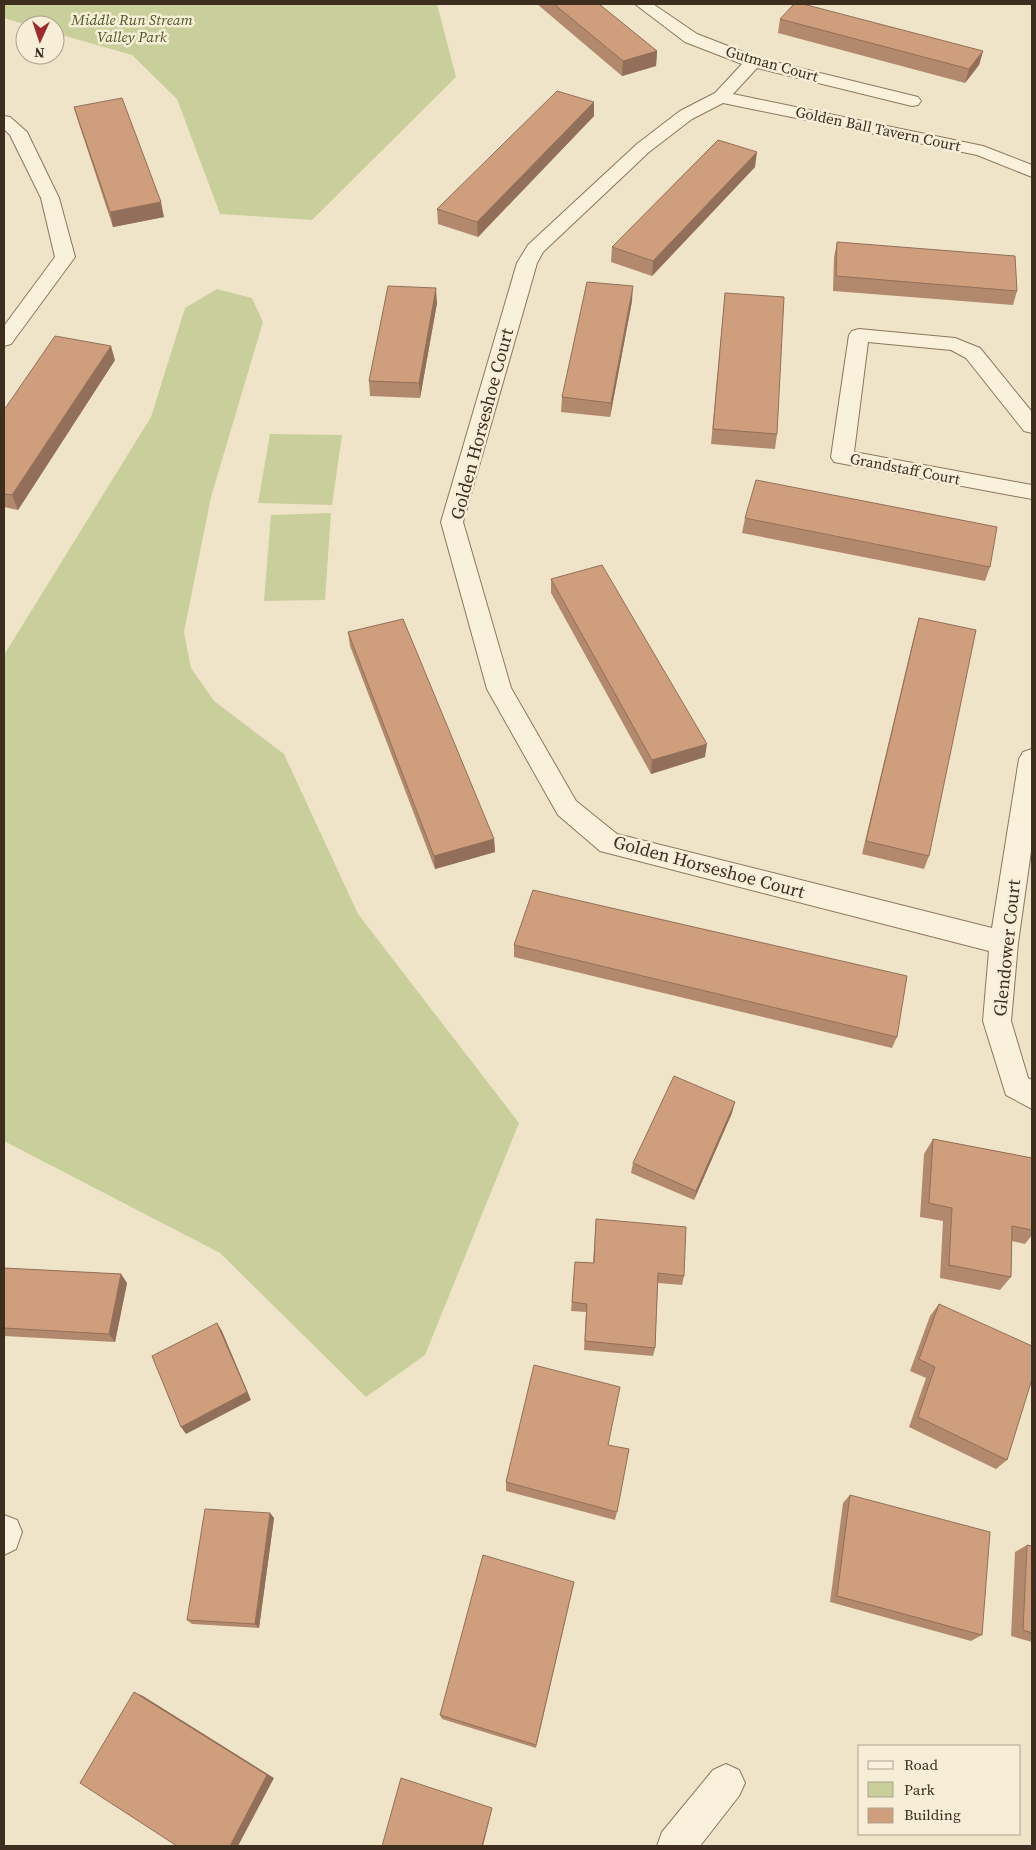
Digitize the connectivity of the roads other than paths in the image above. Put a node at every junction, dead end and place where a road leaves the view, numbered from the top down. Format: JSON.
{"nodes":[{"id":1,"x":643,"y":4,"type":"edge"},
{"id":2,"x":753,"y":62,"type":"junction"},
{"id":3,"x":721,"y":97,"type":"junction"},
{"id":4,"x":912,"y":101,"type":"dead end"},
{"id":5,"x":4,"y":121,"type":"edge"},
{"id":6,"x":1032,"y":172,"type":"edge"},
{"id":7,"x":4,"y":340,"type":"edge"},
{"id":8,"x":1032,"y":426,"type":"edge"},
{"id":9,"x":1032,"y":492,"type":"edge"},
{"id":10,"x":1032,"y":759,"type":"edge"},
{"id":11,"x":1004,"y":943,"type":"junction"},
{"id":12,"x":1032,"y":1096,"type":"edge"},
{"id":13,"x":726,"y":1783,"type":"dead end"},
{"id":14,"x":676,"y":1846,"type":"edge"}],
"edges":[{"from":1,"to":2,"type":"street","name":"Gutman Court"},
{"from":2,"to":3,"type":"street"},
{"from":2,"to":4,"type":"street","name":"Gutman Court"},
{"from":3,"to":6,"type":"street","name":"Golden Ball Tavern Court"},
{"from":3,"to":11,"type":"street","name":"Golden Horseshoe Court"},
{"from":5,"to":7,"type":"street"},
{"from":8,"to":9,"type":"street","name":"Grandstaff Court"},
{"from":10,"to":11,"type":"street","name":"Glendower Court"},
{"from":11,"to":12,"type":"street","name":"Glendower Court"},
{"from":13,"to":14,"type":"street"}]}
